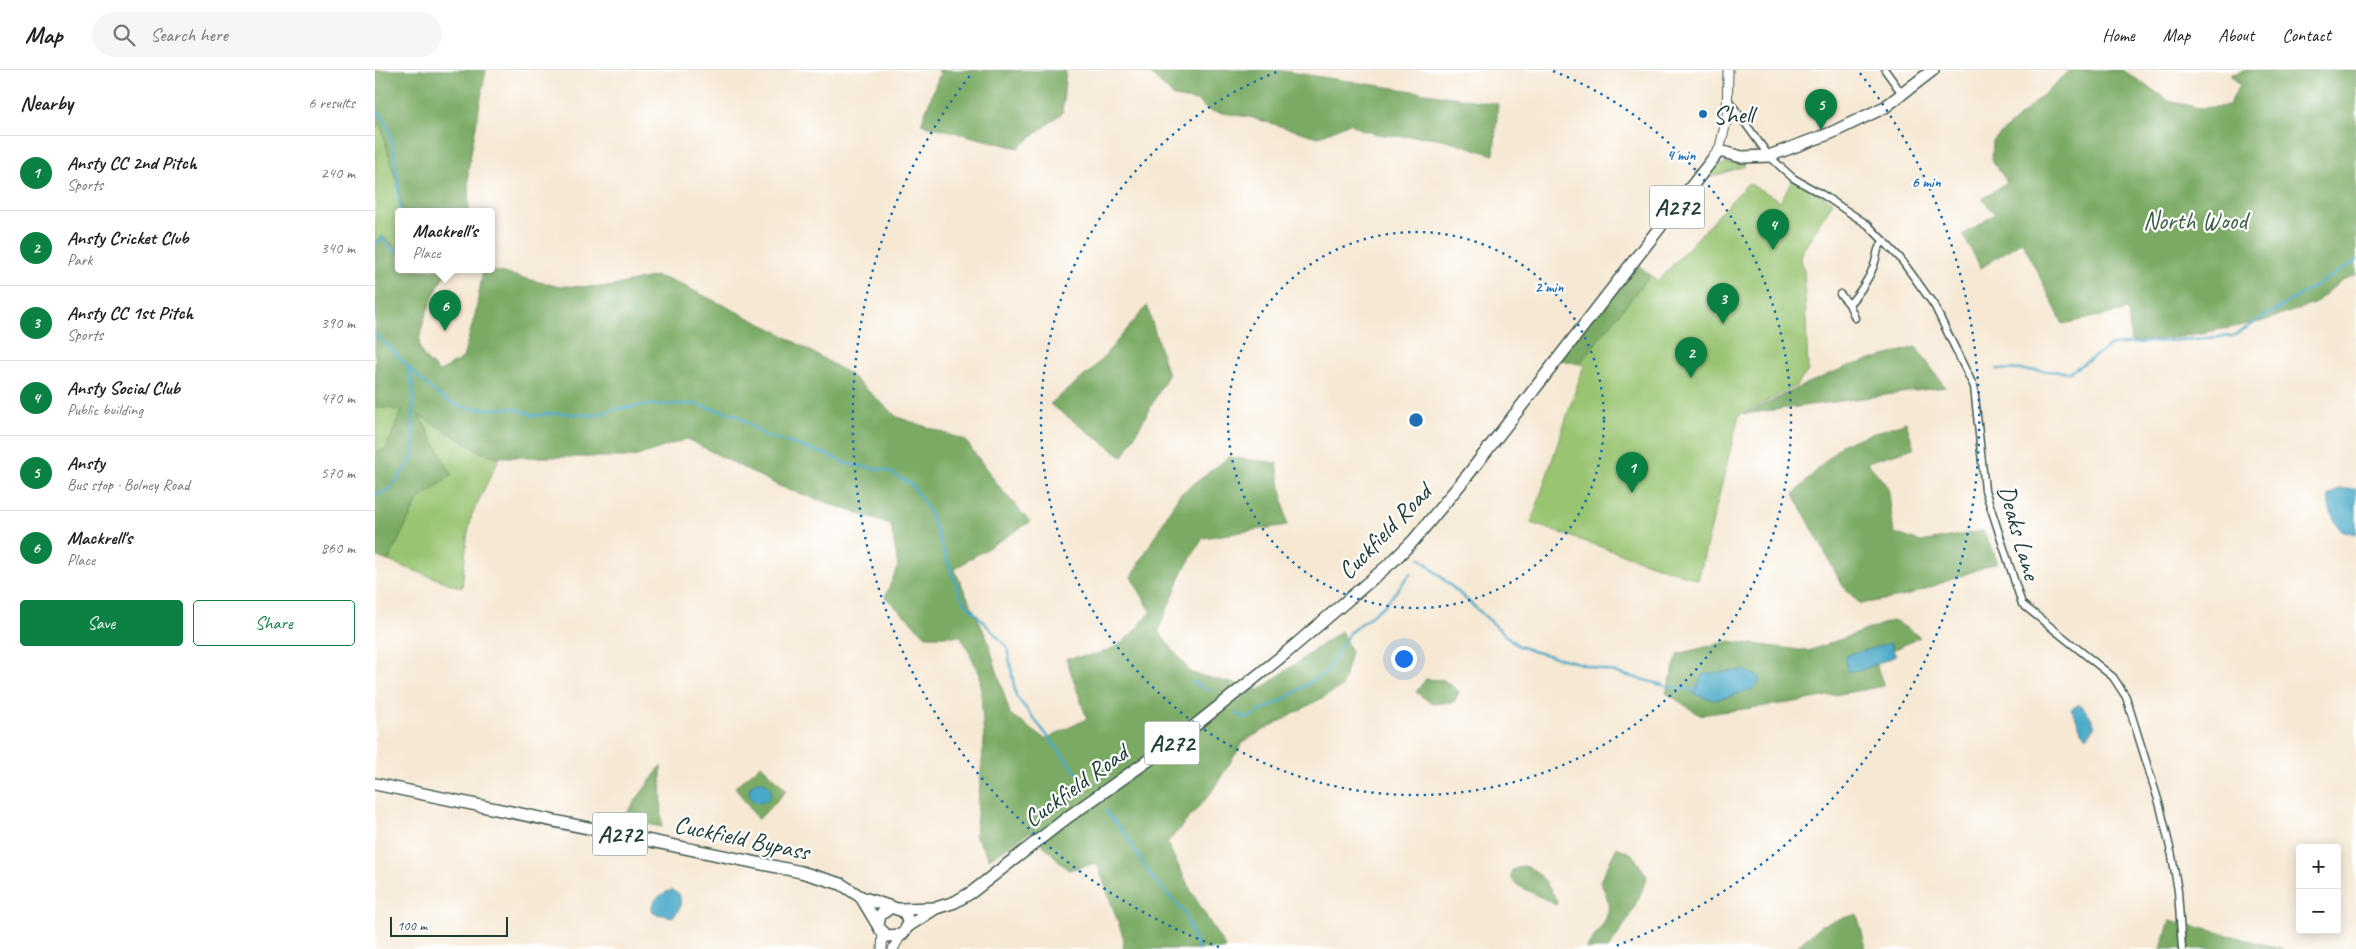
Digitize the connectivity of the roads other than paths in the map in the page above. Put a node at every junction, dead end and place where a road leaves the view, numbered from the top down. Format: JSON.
{"nodes":[{"id":1,"x":1728,"y":70,"type":"edge"},
{"id":2,"x":1885,"y":70,"type":"edge"},
{"id":3,"x":1933,"y":70,"type":"edge"},
{"id":4,"x":1903,"y":95,"type":"junction"},
{"id":5,"x":1727,"y":98,"type":"junction"},
{"id":6,"x":1719,"y":151,"type":"junction"},
{"id":7,"x":1769,"y":156,"type":"junction"},
{"id":8,"x":1884,"y":241,"type":"junction"},
{"id":9,"x":1840,"y":294,"type":"dead end"},
{"id":10,"x":1849,"y":304,"type":"junction"},
{"id":11,"x":1855,"y":318,"type":"dead end"},
{"id":12,"x":375,"y":784,"type":"edge"},
{"id":13,"x":861,"y":897,"type":"junction"},
{"id":14,"x":895,"y":908,"type":"junction"},
{"id":15,"x":936,"y":908,"type":"junction"},
{"id":16,"x":881,"y":929,"type":"junction"},
{"id":17,"x":904,"y":931,"type":"junction"},
{"id":18,"x":882,"y":949,"type":"edge"},
{"id":19,"x":893,"y":949,"type":"edge"},
{"id":20,"x":2182,"y":949,"type":"edge"}],
"edges":[{"from":1,"to":5,"type":"main road","name":"Cuckfield Road"},
{"from":2,"to":4,"type":"street"},
{"from":3,"to":4,"type":"highway","number":"A272"},
{"from":4,"to":7,"type":"highway","number":"A272"},
{"from":5,"to":6,"type":"main road","name":"Cuckfield Road"},
{"from":5,"to":7,"type":"street","name":"Deaks Lane"},
{"from":6,"to":7,"type":"highway","number":"A272"},
{"from":6,"to":15,"type":"highway","name":"Cuckfield Road","number":"A272"},
{"from":7,"to":8,"type":"street","name":"Deaks Lane"},
{"from":8,"to":10,"type":"street"},
{"from":8,"to":20,"type":"street","name":"Deaks Lane"},
{"from":9,"to":10,"type":"street"},
{"from":10,"to":11,"type":"street"},
{"from":12,"to":13,"type":"highway","name":"Cuckfield Bypass","number":"A272"},
{"from":13,"to":14,"type":"highway","name":"Cuckfield Bypass","number":"A272"},
{"from":13,"to":16,"type":"highway","name":"Cuckfield Bypass","number":"A272"},
{"from":14,"to":15,"type":"highway","name":"Cuckfield Road","number":"A272"},
{"from":14,"to":16,"type":"highway"},
{"from":14,"to":17,"type":"highway"},
{"from":15,"to":17,"type":"highway","name":"Cuckfield Road","number":"A272"},
{"from":16,"to":17,"type":"highway"},
{"from":16,"to":18,"type":"main road"},
{"from":17,"to":19,"type":"main road"}]}
